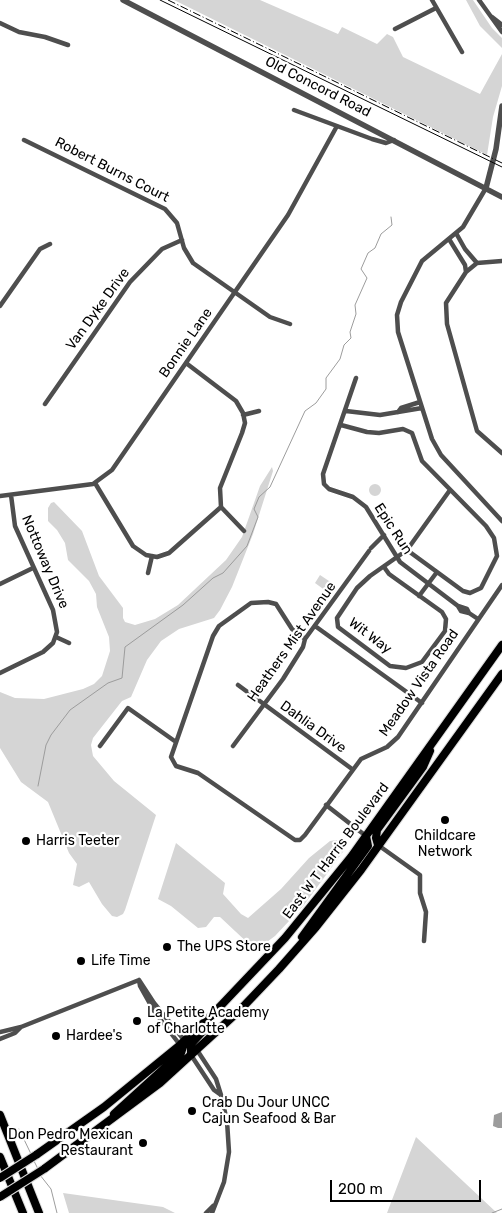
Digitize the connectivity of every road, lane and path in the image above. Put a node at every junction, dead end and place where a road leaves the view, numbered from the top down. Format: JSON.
{"nodes":[{"id":1,"x":123,"y":0,"type":"edge"},
{"id":2,"x":432,"y":0,"type":"edge"},
{"id":3,"x":479,"y":0,"type":"edge"},
{"id":4,"x":436,"y":8,"type":"junction"},
{"id":5,"x":489,"y":15,"type":"junction"},
{"id":6,"x":0,"y":23,"type":"edge"},
{"id":7,"x":502,"y":24,"type":"edge"},
{"id":8,"x":394,"y":29,"type":"dead end"},
{"id":9,"x":502,"y":32,"type":"edge"},
{"id":10,"x":68,"y":45,"type":"dead end"},
{"id":11,"x":462,"y":52,"type":"dead end"},
{"id":12,"x":502,"y":106,"type":"edge"},
{"id":13,"x":294,"y":110,"type":"dead end"},
{"id":14,"x":337,"y":126,"type":"junction"},
{"id":15,"x":24,"y":140,"type":"dead end"},
{"id":16,"x":394,"y":140,"type":"junction"},
{"id":17,"x":486,"y":188,"type":"junction"},
{"id":18,"x":502,"y":197,"type":"edge"},
{"id":19,"x":456,"y":233,"type":"junction"},
{"id":20,"x":449,"y":239,"type":"junction"},
{"id":21,"x":182,"y":240,"type":"junction"},
{"id":22,"x":50,"y":244,"type":"dead end"},
{"id":23,"x":502,"y":261,"type":"edge"},
{"id":24,"x":477,"y":263,"type":"junction"},
{"id":25,"x":466,"y":272,"type":"junction"},
{"id":26,"x":235,"y":292,"type":"junction"},
{"id":27,"x":0,"y":306,"type":"edge"},
{"id":28,"x":290,"y":324,"type":"dead end"},
{"id":29,"x":186,"y":363,"type":"junction"},
{"id":30,"x":356,"y":378,"type":"dead end"},
{"id":31,"x":45,"y":404,"type":"dead end"},
{"id":32,"x":421,"y":405,"type":"junction"},
{"id":33,"x":259,"y":411,"type":"dead end"},
{"id":34,"x":346,"y":411,"type":"junction"},
{"id":35,"x":244,"y":414,"type":"junction"},
{"id":36,"x":341,"y":425,"type":"junction"},
{"id":37,"x":502,"y":453,"type":"edge"},
{"id":38,"x":96,"y":483,"type":"junction"},
{"id":39,"x":450,"y":490,"type":"junction"},
{"id":40,"x":11,"y":495,"type":"junction"},
{"id":41,"x":0,"y":496,"type":"edge"},
{"id":42,"x":221,"y":507,"type":"junction"},
{"id":43,"x":502,"y":521,"type":"edge"},
{"id":44,"x":244,"y":531,"type":"dead end"},
{"id":45,"x":384,"y":535,"type":"junction"},
{"id":46,"x":408,"y":550,"type":"junction"},
{"id":47,"x":152,"y":556,"type":"junction"},
{"id":48,"x":397,"y":558,"type":"junction"},
{"id":49,"x":384,"y":567,"type":"junction"},
{"id":50,"x":33,"y":568,"type":"junction"},
{"id":51,"x":437,"y":572,"type":"junction"},
{"id":52,"x":148,"y":573,"type":"dead end"},
{"id":53,"x":0,"y":584,"type":"edge"},
{"id":54,"x":428,"y":584,"type":"junction"},
{"id":55,"x":502,"y":585,"type":"edge"},
{"id":56,"x":419,"y":596,"type":"junction"},
{"id":57,"x":478,"y":619,"type":"junction"},
{"id":58,"x":315,"y":626,"type":"junction"},
{"id":59,"x":56,"y":637,"type":"junction"},
{"id":60,"x":305,"y":639,"type":"junction"},
{"id":61,"x":69,"y":644,"type":"dead end"},
{"id":62,"x":502,"y":646,"type":"edge"},
{"id":63,"x":0,"y":673,"type":"edge"},
{"id":64,"x":502,"y":674,"type":"edge"},
{"id":65,"x":238,"y":685,"type":"dead end"},
{"id":66,"x":422,"y":703,"type":"junction"},
{"id":67,"x":263,"y":704,"type":"junction"},
{"id":68,"x":439,"y":732,"type":"junction"},
{"id":69,"x":176,"y":742,"type":"junction"},
{"id":70,"x":100,"y":746,"type":"dead end"},
{"id":71,"x":233,"y":746,"type":"dead end"},
{"id":72,"x":352,"y":769,"type":"junction"},
{"id":73,"x":326,"y":805,"type":"junction"},
{"id":74,"x":366,"y":836,"type":"junction"},
{"id":75,"x":378,"y":844,"type":"junction"},
{"id":76,"x":424,"y":941,"type":"dead end"},
{"id":77,"x":292,"y":954,"type":"junction"},
{"id":78,"x":243,"y":984,"type":"junction"},
{"id":79,"x":21,"y":1027,"type":"junction"},
{"id":80,"x":0,"y":1032,"type":"edge"},
{"id":81,"x":0,"y":1039,"type":"edge"},
{"id":82,"x":182,"y":1042,"type":"junction"},
{"id":83,"x":194,"y":1053,"type":"junction"},
{"id":84,"x":0,"y":1115,"type":"edge"},
{"id":85,"x":101,"y":1128,"type":"junction"},
{"id":86,"x":0,"y":1156,"type":"edge"},
{"id":87,"x":0,"y":1178,"type":"edge"},
{"id":88,"x":0,"y":1197,"type":"edge"},
{"id":89,"x":213,"y":1206,"type":"junction"},
{"id":90,"x":23,"y":1213,"type":"edge"},
{"id":91,"x":39,"y":1213,"type":"edge"},
{"id":92,"x":206,"y":1213,"type":"edge"},
{"id":93,"x":212,"y":1213,"type":"edge"}],
"edges":[{"from":1,"to":16,"type":"street","name":"Old Concord Road"},
{"from":2,"to":4,"type":"street"},
{"from":3,"to":5,"type":"street"},
{"from":4,"to":8,"type":"street"},
{"from":4,"to":11,"type":"street"},
{"from":5,"to":7,"type":"street"},
{"from":5,"to":9,"type":"street"},
{"from":6,"to":10,"type":"street"},
{"from":12,"to":17,"type":"street"},
{"from":13,"to":14,"type":"street"},
{"from":14,"to":16,"type":"street"},
{"from":14,"to":26,"type":"street","name":"Bonnie Lane"},
{"from":15,"to":21,"type":"street","name":"Robert Burns Court"},
{"from":16,"to":17,"type":"street","name":"Old Concord Road"},
{"from":17,"to":18,"type":"street","name":"Old Concord Road"},
{"from":17,"to":19,"type":"street"},
{"from":19,"to":20,"type":"street"},
{"from":19,"to":24,"type":"street"},
{"from":20,"to":25,"type":"street"},
{"from":20,"to":32,"type":"street"},
{"from":21,"to":26,"type":"street","name":"Robert Burns Court"},
{"from":21,"to":31,"type":"street","name":"Van Dyke Drive"},
{"from":22,"to":27,"type":"street"},
{"from":23,"to":24,"type":"street"},
{"from":24,"to":25,"type":"street"},
{"from":25,"to":37,"type":"street"},
{"from":26,"to":28,"type":"street","name":"Robert Burns Court"},
{"from":26,"to":29,"type":"street","name":"Bonnie Lane"},
{"from":29,"to":35,"type":"street"},
{"from":29,"to":38,"type":"street","name":"Bonnie Lane"},
{"from":30,"to":34,"type":"street","name":"Epic Run"},
{"from":32,"to":34,"type":"street"},
{"from":32,"to":43,"type":"street"},
{"from":33,"to":35,"type":"street"},
{"from":34,"to":36,"type":"street","name":"Epic Run"},
{"from":35,"to":42,"type":"street"},
{"from":36,"to":39,"type":"street"},
{"from":36,"to":45,"type":"street","name":"Epic Run"},
{"from":38,"to":40,"type":"street"},
{"from":38,"to":47,"type":"street"},
{"from":39,"to":46,"type":"street","name":"Wit Way"},
{"from":39,"to":51,"type":"street"},
{"from":40,"to":41,"type":"street"},
{"from":40,"to":50,"type":"street","name":"Nottoway Drive"},
{"from":42,"to":44,"type":"street"},
{"from":42,"to":47,"type":"street"},
{"from":45,"to":48,"type":"street","name":"Epic Run"},
{"from":45,"to":58,"type":"street","name":"Heathers Mist Avenue"},
{"from":46,"to":48,"type":"street","name":"Wit Way"},
{"from":46,"to":51,"type":"street"},
{"from":47,"to":52,"type":"street"},
{"from":48,"to":49,"type":"street","name":"Wit Way"},
{"from":48,"to":54,"type":"street","name":"Epic Run"},
{"from":49,"to":56,"type":"street","name":"Wit Way"},
{"from":49,"to":56,"type":"street","name":"Wit Way"},
{"from":50,"to":53,"type":"street"},
{"from":50,"to":59,"type":"street","name":"Nottoway Drive"},
{"from":51,"to":54,"type":"street"},
{"from":54,"to":56,"type":"street"},
{"from":54,"to":57,"type":"street","name":"Epic Run"},
{"from":55,"to":57,"type":"street","name":"Meadow Vista Road"},
{"from":57,"to":66,"type":"street","name":"Meadow Vista Road"},
{"from":58,"to":60,"type":"street","name":"Heathers Mist Avenue"},
{"from":58,"to":66,"type":"street"},
{"from":59,"to":61,"type":"street"},
{"from":59,"to":63,"type":"street"},
{"from":60,"to":67,"type":"street","name":"Heathers Mist Avenue"},
{"from":60,"to":69,"type":"street","name":"Meadow Vista Road"},
{"from":62,"to":68,"type":"main road","name":"East W T Harris Boulevard"},
{"from":64,"to":75,"type":"main road","name":"East W T Harris Boulevard"},
{"from":65,"to":67,"type":"street","name":"Dahlia Drive"},
{"from":66,"to":72,"type":"street","name":"Meadow Vista Road"},
{"from":67,"to":71,"type":"street","name":"Heathers Mist Avenue"},
{"from":67,"to":72,"type":"street","name":"Dahlia Drive"},
{"from":68,"to":74,"type":"main road","name":"East W T Harris Boulevard"},
{"from":68,"to":75,"type":"main road"},
{"from":69,"to":70,"type":"street"},
{"from":69,"to":73,"type":"street","name":"Meadow Vista Road"},
{"from":72,"to":73,"type":"street","name":"Meadow Vista Road"},
{"from":73,"to":74,"type":"street"},
{"from":74,"to":77,"type":"main road"},
{"from":74,"to":78,"type":"main road","name":"East W T Harris Boulevard"},
{"from":75,"to":76,"type":"street"},
{"from":75,"to":77,"type":"main road","name":"East W T Harris Boulevard"},
{"from":77,"to":83,"type":"main road","name":"East W T Harris Boulevard"},
{"from":78,"to":82,"type":"main road","name":"East W T Harris Boulevard"},
{"from":78,"to":83,"type":"main road"},
{"from":79,"to":80,"type":"street"},
{"from":79,"to":81,"type":"street"},
{"from":79,"to":82,"type":"street"},
{"from":82,"to":85,"type":"main road"},
{"from":82,"to":87,"type":"main road","name":"East W T Harris Boulevard","bridge":true},
{"from":83,"to":85,"type":"main road","name":"East W T Harris Boulevard"},
{"from":83,"to":89,"type":"street"},
{"from":84,"to":91,"type":"main road"},
{"from":85,"to":88,"type":"main road","name":"East W T Harris Boulevard","bridge":true},
{"from":86,"to":90,"type":"main road"},
{"from":89,"to":92,"type":"street"},
{"from":89,"to":93,"type":"street"}]}
